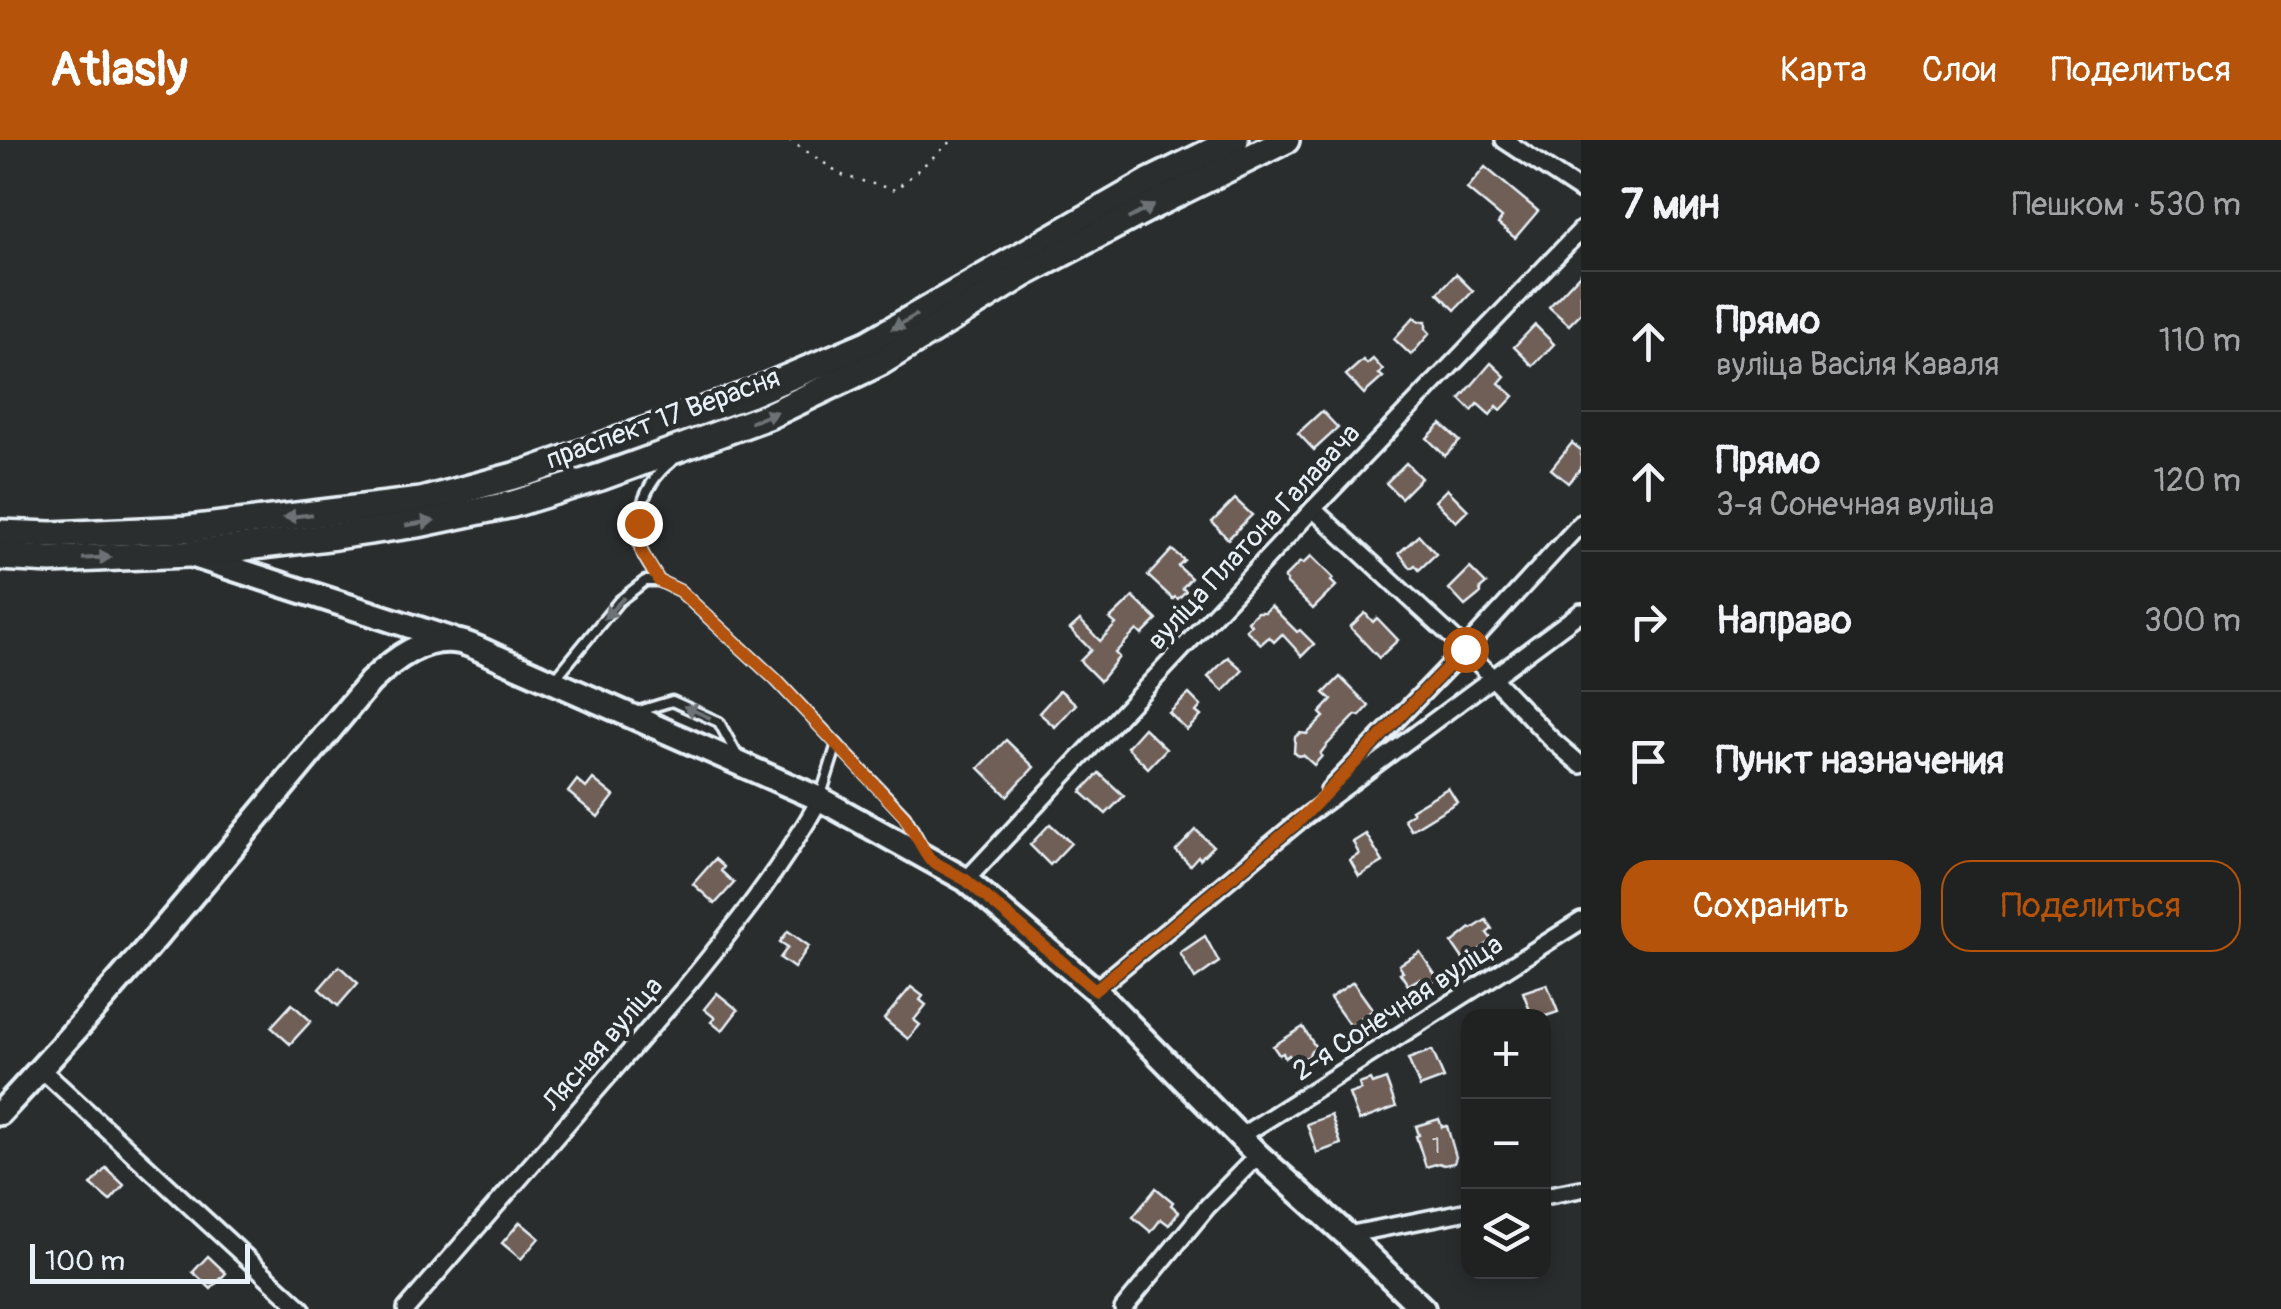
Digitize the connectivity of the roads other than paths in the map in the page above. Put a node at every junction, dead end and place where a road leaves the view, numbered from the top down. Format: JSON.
{"nodes":[{"id":1,"x":1235,"y":140,"type":"edge"},
{"id":2,"x":1286,"y":140,"type":"edge"},
{"id":3,"x":1504,"y":140,"type":"edge"},
{"id":4,"x":1581,"y":191,"type":"edge"},
{"id":5,"x":1581,"y":230,"type":"edge"},
{"id":6,"x":698,"y":442,"type":"junction"},
{"id":7,"x":1313,"y":508,"type":"junction"},
{"id":8,"x":1581,"y":524,"type":"edge"},
{"id":9,"x":0,"y":533,"type":"edge"},
{"id":10,"x":188,"y":554,"type":"junction"},
{"id":11,"x":0,"y":557,"type":"edge"},
{"id":12,"x":659,"y":581,"type":"junction"},
{"id":13,"x":1581,"y":612,"type":"edge"},
{"id":14,"x":456,"y":641,"type":"junction"},
{"id":15,"x":1465,"y":649,"type":"junction"},
{"id":16,"x":1494,"y":679,"type":"junction"},
{"id":17,"x":553,"y":681,"type":"junction"},
{"id":18,"x":837,"y":744,"type":"junction"},
{"id":19,"x":1581,"y":765,"type":"edge"},
{"id":20,"x":820,"y":799,"type":"junction"},
{"id":21,"x":1298,"y":822,"type":"junction"},
{"id":22,"x":930,"y":860,"type":"junction"},
{"id":23,"x":966,"y":880,"type":"junction"},
{"id":24,"x":1581,"y":921,"type":"edge"},
{"id":25,"x":1095,"y":990,"type":"junction"},
{"id":26,"x":41,"y":1069,"type":"junction"},
{"id":27,"x":0,"y":1112,"type":"edge"},
{"id":28,"x":1241,"y":1136,"type":"junction"},
{"id":29,"x":1258,"y":1154,"type":"junction"},
{"id":30,"x":1581,"y":1189,"type":"edge"},
{"id":31,"x":1551,"y":1195,"type":"edge"},
{"id":32,"x":1461,"y":1212,"type":"edge"},
{"id":33,"x":1347,"y":1235,"type":"junction"},
{"id":34,"x":302,"y":1309,"type":"edge"},
{"id":35,"x":406,"y":1309,"type":"edge"},
{"id":36,"x":1123,"y":1309,"type":"edge"},
{"id":37,"x":1423,"y":1309,"type":"edge"}],
"edges":[{"from":1,"to":9,"type":"main road","name":"праспект 17 Верасня","one_way":true},
{"from":6,"to":2,"type":"main road","name":"праспект 17 Верасня","one_way":true},
{"from":3,"to":4,"type":"street"},
{"from":5,"to":7,"type":"street","name":"вуліца Платона Галавача"},
{"from":10,"to":6,"type":"main road","name":"праспект 17 Верасня","one_way":true},
{"from":6,"to":12,"type":"lane"},
{"from":7,"to":15,"type":"street"},
{"from":7,"to":23,"type":"street","name":"вуліца Платона Галавача"},
{"from":8,"to":15,"type":"street"},
{"from":11,"to":10,"type":"main road","name":"праспект 17 Верасня","one_way":true},
{"from":10,"to":14,"type":"street"},
{"from":12,"to":17,"type":"lane","one_way":true},
{"from":12,"to":18,"type":"lane"},
{"from":13,"to":16,"type":"street"},
{"from":14,"to":17,"type":"street"},
{"from":14,"to":26,"type":"street"},
{"from":15,"to":16,"type":"street"},
{"from":15,"to":21,"type":"street"},
{"from":16,"to":19,"type":"street"},
{"from":16,"to":21,"type":"street"},
{"from":17,"to":20,"type":"street"},
{"from":18,"to":20,"type":"lane"},
{"from":18,"to":22,"type":"lane"},
{"from":20,"to":22,"type":"street"},
{"from":20,"to":35,"type":"street","name":"Лясная вуліца"},
{"from":21,"to":25,"type":"street"},
{"from":22,"to":23,"type":"street"},
{"from":23,"to":25,"type":"street"},
{"from":24,"to":28,"type":"street","name":"2-я Сонечная вуліца"},
{"from":25,"to":28,"type":"street"},
{"from":26,"to":27,"type":"street"},
{"from":26,"to":34,"type":"street"},
{"from":28,"to":29,"type":"street"},
{"from":29,"to":33,"type":"street"},
{"from":29,"to":36,"type":"street"},
{"from":30,"to":31,"type":"street"},
{"from":32,"to":33,"type":"street"},
{"from":33,"to":37,"type":"street"}]}
